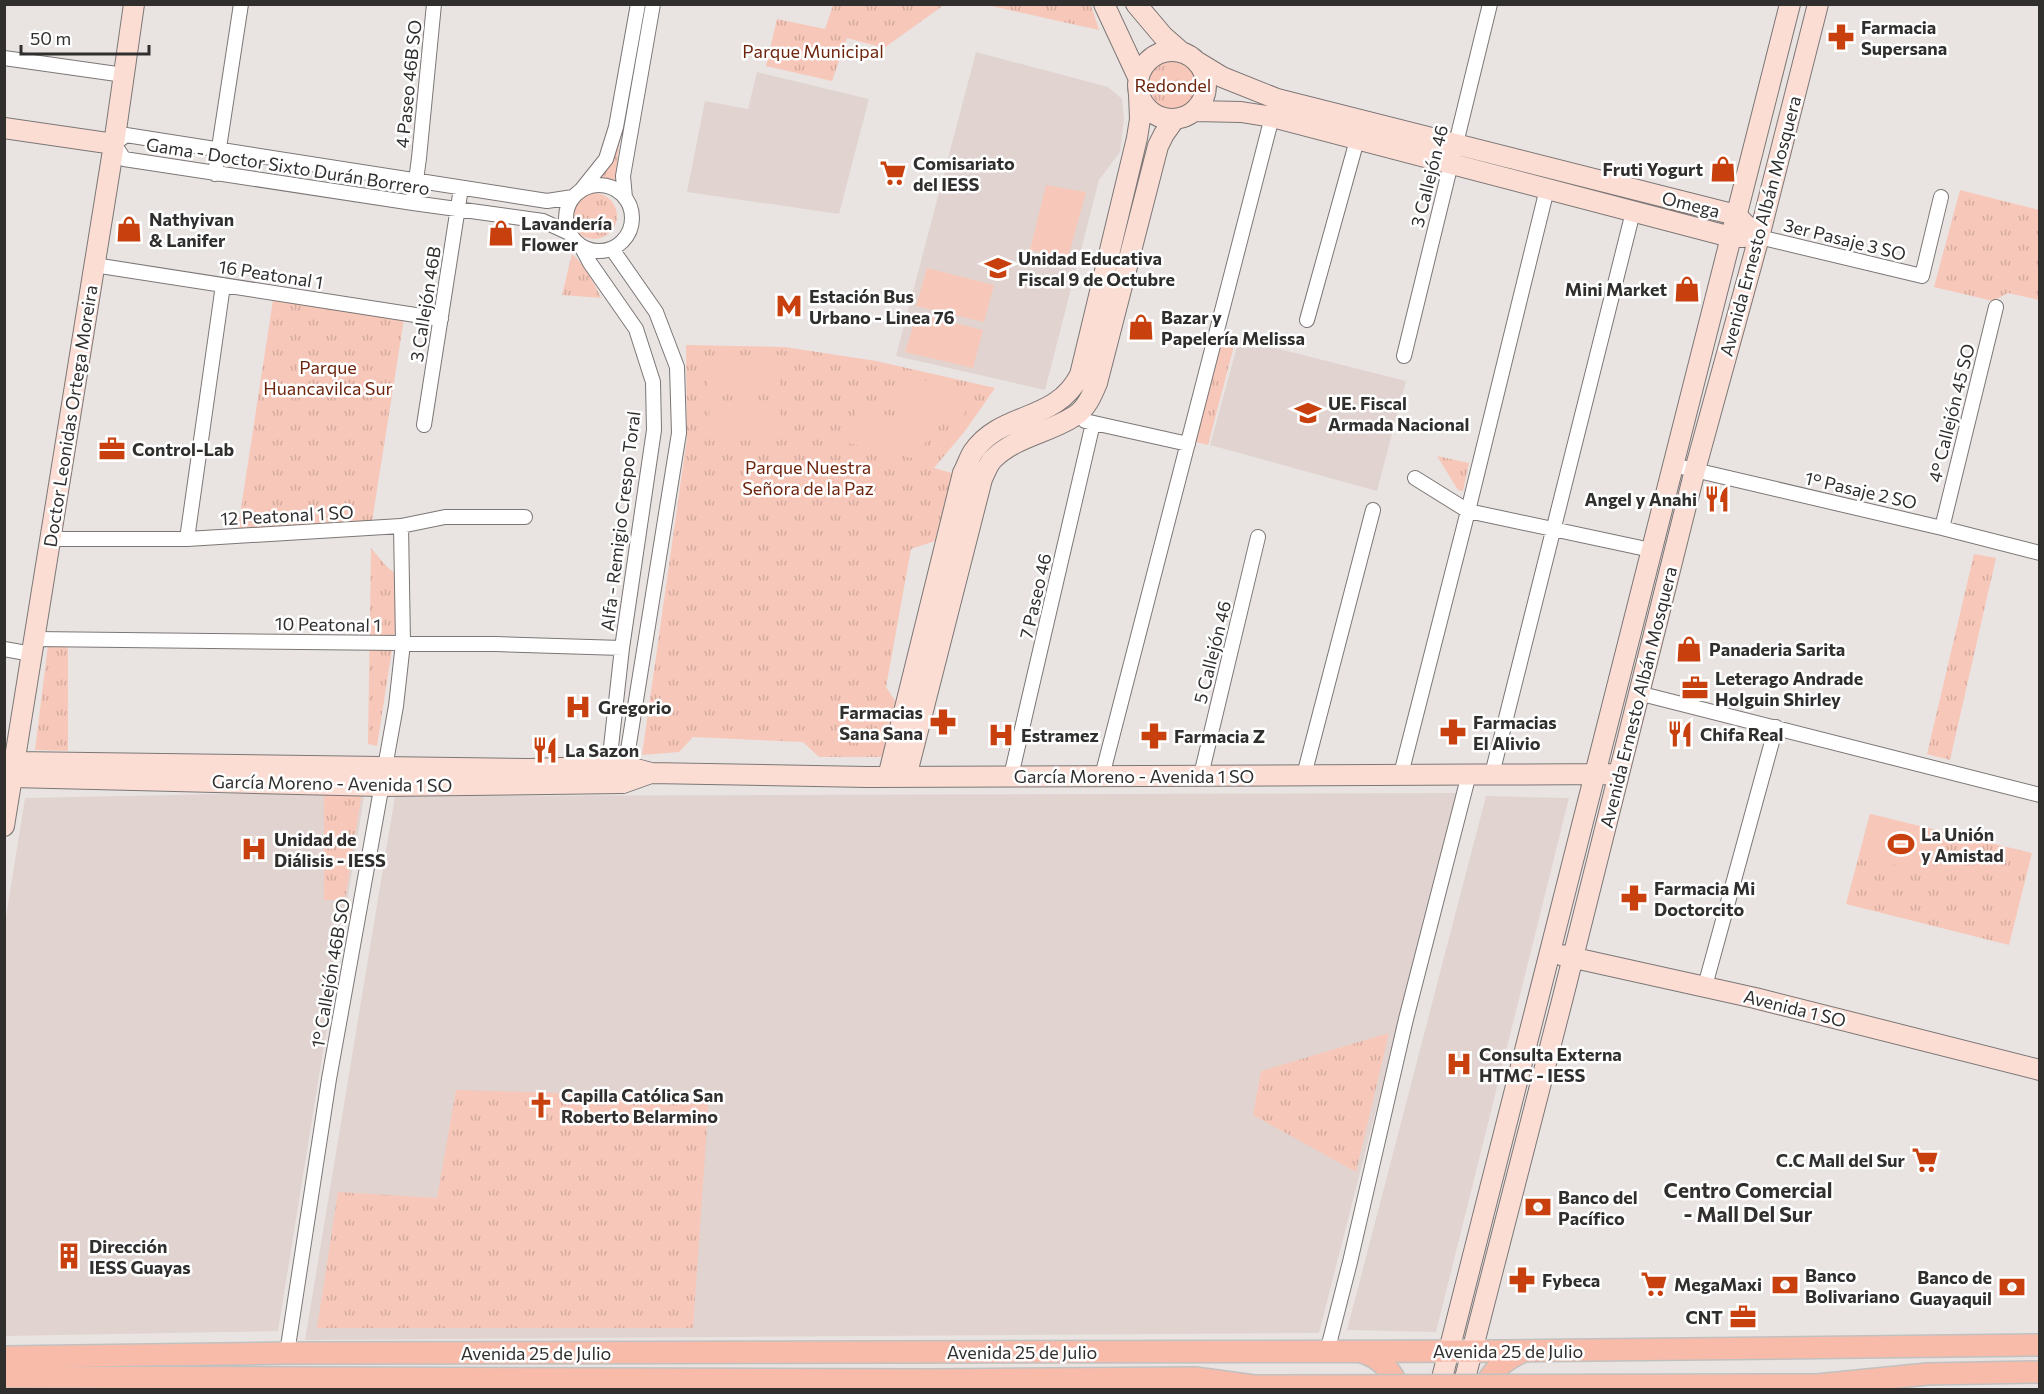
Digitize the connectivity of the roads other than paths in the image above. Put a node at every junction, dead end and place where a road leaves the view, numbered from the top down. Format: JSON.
{"nodes":[{"id":1,"x":134,"y":4,"type":"edge"},
{"id":2,"x":241,"y":4,"type":"edge"},
{"id":3,"x":434,"y":4,"type":"edge"},
{"id":4,"x":638,"y":4,"type":"edge"},
{"id":5,"x":653,"y":4,"type":"edge"},
{"id":6,"x":1104,"y":4,"type":"edge"},
{"id":7,"x":1136,"y":4,"type":"edge"},
{"id":8,"x":1490,"y":4,"type":"edge"},
{"id":9,"x":1790,"y":4,"type":"edge"},
{"id":10,"x":1818,"y":4,"type":"edge"},
{"id":11,"x":1180,"y":51,"type":"junction"},
{"id":12,"x":4,"y":58,"type":"edge"},
{"id":13,"x":1199,"y":63,"type":"junction"},
{"id":14,"x":124,"y":75,"type":"junction"},
{"id":15,"x":1139,"y":86,"type":"junction"},
{"id":16,"x":1195,"y":111,"type":"junction"},
{"id":17,"x":1272,"y":117,"type":"junction"},
{"id":18,"x":1174,"y":120,"type":"junction"},
{"id":19,"x":616,"y":127,"type":"junction"},
{"id":20,"x":4,"y":128,"type":"edge"},
{"id":21,"x":631,"y":129,"type":"junction"},
{"id":22,"x":1357,"y":140,"type":"junction"},
{"id":23,"x":114,"y":144,"type":"junction"},
{"id":24,"x":1456,"y":144,"type":"junction"},
{"id":25,"x":219,"y":149,"type":"junction"},
{"id":26,"x":1451,"y":164,"type":"junction"},
{"id":27,"x":215,"y":174,"type":"junction"},
{"id":28,"x":416,"y":181,"type":"junction"},
{"id":29,"x":461,"y":188,"type":"junction"},
{"id":30,"x":1547,"y":189,"type":"junction"},
{"id":31,"x":577,"y":193,"type":"junction"},
{"id":32,"x":1941,"y":197,"type":"dead end"},
{"id":33,"x":625,"y":198,"type":"junction"},
{"id":34,"x":413,"y":203,"type":"junction"},
{"id":35,"x":458,"y":210,"type":"junction"},
{"id":36,"x":1633,"y":212,"type":"junction"},
{"id":37,"x":1736,"y":215,"type":"junction"},
{"id":38,"x":569,"y":233,"type":"junction"},
{"id":39,"x":1731,"y":237,"type":"junction"},
{"id":40,"x":1759,"y":237,"type":"junction"},
{"id":41,"x":581,"y":246,"type":"junction"},
{"id":42,"x":612,"y":249,"type":"junction"},
{"id":43,"x":94,"y":265,"type":"junction"},
{"id":44,"x":223,"y":285,"type":"junction"},
{"id":45,"x":1996,"y":308,"type":"dead end"},
{"id":46,"x":441,"y":319,"type":"junction"},
{"id":47,"x":1307,"y":320,"type":"dead end"},
{"id":48,"x":1404,"y":356,"type":"dead end"},
{"id":49,"x":1074,"y":417,"type":"junction"},
{"id":50,"x":1093,"y":423,"type":"junction"},
{"id":51,"x":424,"y":424,"type":"dead end"},
{"id":52,"x":1188,"y":444,"type":"junction"},
{"id":53,"x":1672,"y":465,"type":"junction"},
{"id":54,"x":1695,"y":470,"type":"junction"},
{"id":55,"x":1415,"y":478,"type":"dead end"},
{"id":56,"x":1373,"y":510,"type":"dead end"},
{"id":57,"x":1468,"y":510,"type":"junction"},
{"id":58,"x":525,"y":517,"type":"dead end"},
{"id":59,"x":401,"y":526,"type":"junction"},
{"id":60,"x":1942,"y":528,"type":"junction"},
{"id":61,"x":1554,"y":530,"type":"junction"},
{"id":62,"x":1258,"y":537,"type":"dead end"},
{"id":63,"x":51,"y":539,"type":"junction"},
{"id":64,"x":187,"y":539,"type":"junction"},
{"id":65,"x":1651,"y":550,"type":"junction"},
{"id":66,"x":2040,"y":553,"type":"edge"},
{"id":67,"x":404,"y":643,"type":"junction"},
{"id":68,"x":33,"y":647,"type":"junction"},
{"id":69,"x":622,"y":648,"type":"junction"},
{"id":70,"x":4,"y":649,"type":"edge"},
{"id":71,"x":1638,"y":693,"type":"junction"},
{"id":72,"x":1776,"y":728,"type":"junction"},
{"id":73,"x":13,"y":770,"type":"junction"},
{"id":74,"x":1594,"y":773,"type":"junction"},
{"id":75,"x":1401,"y":774,"type":"junction"},
{"id":76,"x":1469,"y":774,"type":"junction"},
{"id":77,"x":1492,"y":774,"type":"junction"},
{"id":78,"x":1618,"y":774,"type":"junction"},
{"id":79,"x":616,"y":775,"type":"junction"},
{"id":80,"x":1201,"y":775,"type":"junction"},
{"id":81,"x":1304,"y":775,"type":"junction"},
{"id":82,"x":384,"y":776,"type":"junction"},
{"id":83,"x":1011,"y":776,"type":"junction"},
{"id":84,"x":1102,"y":776,"type":"junction"},
{"id":85,"x":897,"y":777,"type":"junction"},
{"id":86,"x":2040,"y":795,"type":"edge"},
{"id":87,"x":4,"y":826,"type":"edge"},
{"id":88,"x":1549,"y":953,"type":"junction"},
{"id":89,"x":1572,"y":958,"type":"junction"},
{"id":90,"x":1705,"y":987,"type":"junction"},
{"id":91,"x":2040,"y":1070,"type":"edge"},
{"id":92,"x":2040,"y":1345,"type":"edge"},
{"id":93,"x":1361,"y":1351,"type":"junction"},
{"id":94,"x":1448,"y":1351,"type":"junction"},
{"id":95,"x":1471,"y":1351,"type":"junction"},
{"id":96,"x":1524,"y":1351,"type":"junction"},
{"id":97,"x":867,"y":1352,"type":"junction"},
{"id":98,"x":1328,"y":1352,"type":"junction"},
{"id":99,"x":287,"y":1353,"type":"junction"},
{"id":100,"x":456,"y":1353,"type":"junction"},
{"id":101,"x":4,"y":1357,"type":"edge"},
{"id":102,"x":2040,"y":1372,"type":"edge"},
{"id":103,"x":4,"y":1377,"type":"edge"},
{"id":104,"x":333,"y":1378,"type":"junction"},
{"id":105,"x":933,"y":1380,"type":"junction"},
{"id":106,"x":1400,"y":1389,"type":"edge"},
{"id":107,"x":1439,"y":1389,"type":"edge"},
{"id":108,"x":1462,"y":1389,"type":"edge"},
{"id":109,"x":1483,"y":1389,"type":"edge"}],
"edges":[{"from":1,"to":14,"type":"street","name":"Doctor Leonidas Ortega Moreira"},
{"from":2,"to":25,"type":"street"},
{"from":3,"to":28,"type":"street","name":"4 Paseo 46B SO"},
{"from":4,"to":19,"type":"street"},
{"from":5,"to":21,"type":"street"},
{"from":6,"to":15,"type":"street"},
{"from":7,"to":11,"type":"street"},
{"from":8,"to":24,"type":"street","name":"3 Callejón 46"},
{"from":9,"to":37,"type":"street","name":"Avenida Ernesto Albán Mosquera"},
{"from":10,"to":40,"type":"street","name":"Avenida Ernesto Albán Mosquera"},
{"from":11,"to":13,"type":"street"},
{"from":11,"to":15,"type":"street"},
{"from":12,"to":14,"type":"street"},
{"from":13,"to":16,"type":"street"},
{"from":13,"to":24,"type":"street","name":"Omega"},
{"from":14,"to":23,"type":"street","name":"Doctor Leonidas Ortega Moreira"},
{"from":15,"to":18,"type":"street"},
{"from":15,"to":85,"type":"street"},
{"from":16,"to":17,"type":"street","name":"Omega"},
{"from":16,"to":18,"type":"street"},
{"from":17,"to":22,"type":"street","name":"Omega"},
{"from":17,"to":52,"type":"street"},
{"from":18,"to":49,"type":"street"},
{"from":19,"to":21,"type":"street"},
{"from":19,"to":31,"type":"street"},
{"from":20,"to":23,"type":"street"},
{"from":21,"to":33,"type":"street"},
{"from":22,"to":26,"type":"street","name":"Omega"},
{"from":22,"to":47,"type":"street"},
{"from":23,"to":25,"type":"street","name":"Gama - Doctor Sixto Durán Borrero"},
{"from":23,"to":27,"type":"street","name":"Gama - Doctor Sixto Durán Borrero"},
{"from":23,"to":43,"type":"street","name":"Doctor Leonidas Ortega Moreira"},
{"from":24,"to":26,"type":"street","name":"3 Callejón 46"},
{"from":24,"to":37,"type":"street","name":"Omega"},
{"from":25,"to":27,"type":"street"},
{"from":25,"to":28,"type":"street","name":"Gama - Doctor Sixto Durán Borrero"},
{"from":26,"to":30,"type":"street","name":"Omega"},
{"from":26,"to":48,"type":"street","name":"3 Callejón 46"},
{"from":27,"to":34,"type":"street","name":"Gama - Doctor Sixto Durán Borrero"},
{"from":28,"to":29,"type":"street","name":"Gama - Doctor Sixto Durán Borrero"},
{"from":28,"to":34,"type":"street","name":"4 Paseo 46B SO"},
{"from":29,"to":31,"type":"street","name":"Gama - Doctor Sixto Durán Borrero"},
{"from":29,"to":35,"type":"street","name":"3 Callejón 46B"},
{"from":30,"to":36,"type":"street","name":"Omega"},
{"from":30,"to":57,"type":"street"},
{"from":31,"to":33,"type":"street"},
{"from":31,"to":38,"type":"street"},
{"from":32,"to":40,"type":"street","name":"3er Pasaje 3 SO"},
{"from":33,"to":42,"type":"street"},
{"from":34,"to":35,"type":"street","name":"Gama - Doctor Sixto Durán Borrero"},
{"from":35,"to":38,"type":"street","name":"Gama - Doctor Sixto Durán Borrero"},
{"from":35,"to":46,"type":"street","name":"3 Callejón 46B"},
{"from":36,"to":39,"type":"street","name":"Omega"},
{"from":36,"to":61,"type":"street"},
{"from":37,"to":39,"type":"street","name":"Avenida Ernesto Albán Mosquera"},
{"from":37,"to":40,"type":"street","name":"Omega"},
{"from":38,"to":41,"type":"street"},
{"from":39,"to":40,"type":"street","name":"Omega"},
{"from":39,"to":53,"type":"street","name":"Avenida Ernesto Albán Mosquera"},
{"from":40,"to":54,"type":"street","name":"Avenida Ernesto Albán Mosquera"},
{"from":41,"to":42,"type":"street"},
{"from":41,"to":69,"type":"street","name":"Alfa - Remigio Crespo Toral"},
{"from":42,"to":79,"type":"street"},
{"from":43,"to":44,"type":"street","name":"16 Peatonal 1"},
{"from":43,"to":63,"type":"street","name":"Doctor Leonidas Ortega Moreira"},
{"from":44,"to":46,"type":"street","name":"16 Peatonal 1"},
{"from":44,"to":64,"type":"street"},
{"from":45,"to":60,"type":"street","name":"4° Callejón 45 SO"},
{"from":46,"to":51,"type":"street","name":"3 Callejón 46B"},
{"from":49,"to":50,"type":"street"},
{"from":49,"to":85,"type":"street"},
{"from":50,"to":52,"type":"street"},
{"from":50,"to":83,"type":"street","name":"7 Paseo 46"},
{"from":52,"to":84,"type":"street"},
{"from":53,"to":54,"type":"street","name":"1° Pasaje 2 SO"},
{"from":53,"to":65,"type":"street","name":"Avenida Ernesto Albán Mosquera"},
{"from":54,"to":60,"type":"street","name":"1° Pasaje 2 SO"},
{"from":54,"to":71,"type":"street","name":"Avenida Ernesto Albán Mosquera"},
{"from":55,"to":57,"type":"street"},
{"from":56,"to":81,"type":"street"},
{"from":57,"to":61,"type":"street"},
{"from":57,"to":75,"type":"street"},
{"from":58,"to":59,"type":"street","name":"12 Peatonal 1 SO"},
{"from":59,"to":64,"type":"street","name":"12 Peatonal 1 SO"},
{"from":59,"to":67,"type":"street","name":"1° Callejón 46B SO"},
{"from":60,"to":66,"type":"street","name":"1° Pasaje 2 SO"},
{"from":61,"to":65,"type":"street"},
{"from":61,"to":77,"type":"street"},
{"from":62,"to":80,"type":"street","name":"5 Callejón 46"},
{"from":63,"to":64,"type":"street","name":"12 Peatonal 1 SO"},
{"from":63,"to":68,"type":"street","name":"Doctor Leonidas Ortega Moreira"},
{"from":65,"to":74,"type":"street","name":"Avenida Ernesto Albán Mosquera"},
{"from":67,"to":68,"type":"street","name":"10 Peatonal 1"},
{"from":67,"to":69,"type":"street","name":"10 Peatonal 1"},
{"from":67,"to":82,"type":"street","name":"1° Callejón 46B SO"},
{"from":68,"to":70,"type":"street","name":"10 Peatonal 1"},
{"from":68,"to":73,"type":"street","name":"Doctor Leonidas Ortega Moreira"},
{"from":69,"to":79,"type":"street","name":"Alfa - Remigio Crespo Toral"},
{"from":71,"to":72,"type":"street"},
{"from":71,"to":78,"type":"street","name":"Avenida Ernesto Albán Mosquera"},
{"from":72,"to":86,"type":"street"},
{"from":72,"to":90,"type":"street"},
{"from":73,"to":82,"type":"street","name":"García Moreno - Avenida 1 SO"},
{"from":73,"to":87,"type":"street","name":"Doctor Leonidas Ortega Moreira"},
{"from":74,"to":77,"type":"street","name":"García Moreno - Avenida 1 SO"},
{"from":74,"to":78,"type":"street","name":"García Moreno - Avenida 1 SO"},
{"from":74,"to":88,"type":"street","name":"Avenida Ernesto Albán Mosquera"},
{"from":75,"to":76,"type":"street","name":"García Moreno - Avenida 1 SO"},
{"from":75,"to":81,"type":"street","name":"García Moreno - Avenida 1 SO"},
{"from":76,"to":77,"type":"street","name":"García Moreno - Avenida 1 SO"},
{"from":76,"to":98,"type":"street"},
{"from":78,"to":89,"type":"street","name":"Avenida Ernesto Albán Mosquera"},
{"from":79,"to":82,"type":"street","name":"García Moreno - Avenida 1 SO"},
{"from":79,"to":85,"type":"street","name":"García Moreno - Avenida 1 SO"},
{"from":80,"to":81,"type":"street","name":"García Moreno - Avenida 1 SO"},
{"from":80,"to":84,"type":"street","name":"García Moreno - Avenida 1 SO"},
{"from":82,"to":99,"type":"street","name":"1° Callejón 46B SO"},
{"from":83,"to":84,"type":"street","name":"García Moreno - Avenida 1 SO"},
{"from":83,"to":85,"type":"street","name":"García Moreno - Avenida 1 SO"},
{"from":88,"to":89,"type":"street","name":"Avenida 1 SO"},
{"from":88,"to":94,"type":"street","name":"Avenida Ernesto Albán Mosquera"},
{"from":89,"to":90,"type":"street","name":"Avenida 1 SO"},
{"from":89,"to":95,"type":"street","name":"Avenida Ernesto Albán Mosquera"},
{"from":90,"to":91,"type":"street","name":"Avenida 1 SO"},
{"from":92,"to":96,"type":"main road","name":"Avenida 25 de Julio"},
{"from":93,"to":94,"type":"main road","name":"Avenida 25 de Julio"},
{"from":93,"to":98,"type":"main road","name":"Avenida 25 de Julio"},
{"from":93,"to":106,"type":"main road"},
{"from":94,"to":95,"type":"main road","name":"Avenida 25 de Julio"},
{"from":94,"to":107,"type":"street","name":"Avenida Ernesto Albán Mosquera"},
{"from":95,"to":96,"type":"main road","name":"Avenida 25 de Julio"},
{"from":95,"to":108,"type":"street","name":"Avenida Ernesto Albán Mosquera"},
{"from":96,"to":109,"type":"main road"},
{"from":97,"to":98,"type":"main road","name":"Avenida 25 de Julio"},
{"from":97,"to":100,"type":"main road","name":"Avenida 25 de Julio"},
{"from":97,"to":105,"type":"main road"},
{"from":99,"to":100,"type":"main road","name":"Avenida 25 de Julio"},
{"from":99,"to":101,"type":"main road","name":"Avenida 25 de Julio"},
{"from":100,"to":104,"type":"main road"},
{"from":102,"to":105,"type":"main road","name":"Avenida 25 de Julio","bridge":true},
{"from":103,"to":104,"type":"main road","name":"Avenida 25 de Julio"},
{"from":104,"to":105,"type":"main road","name":"Avenida 25 de Julio"}]}
